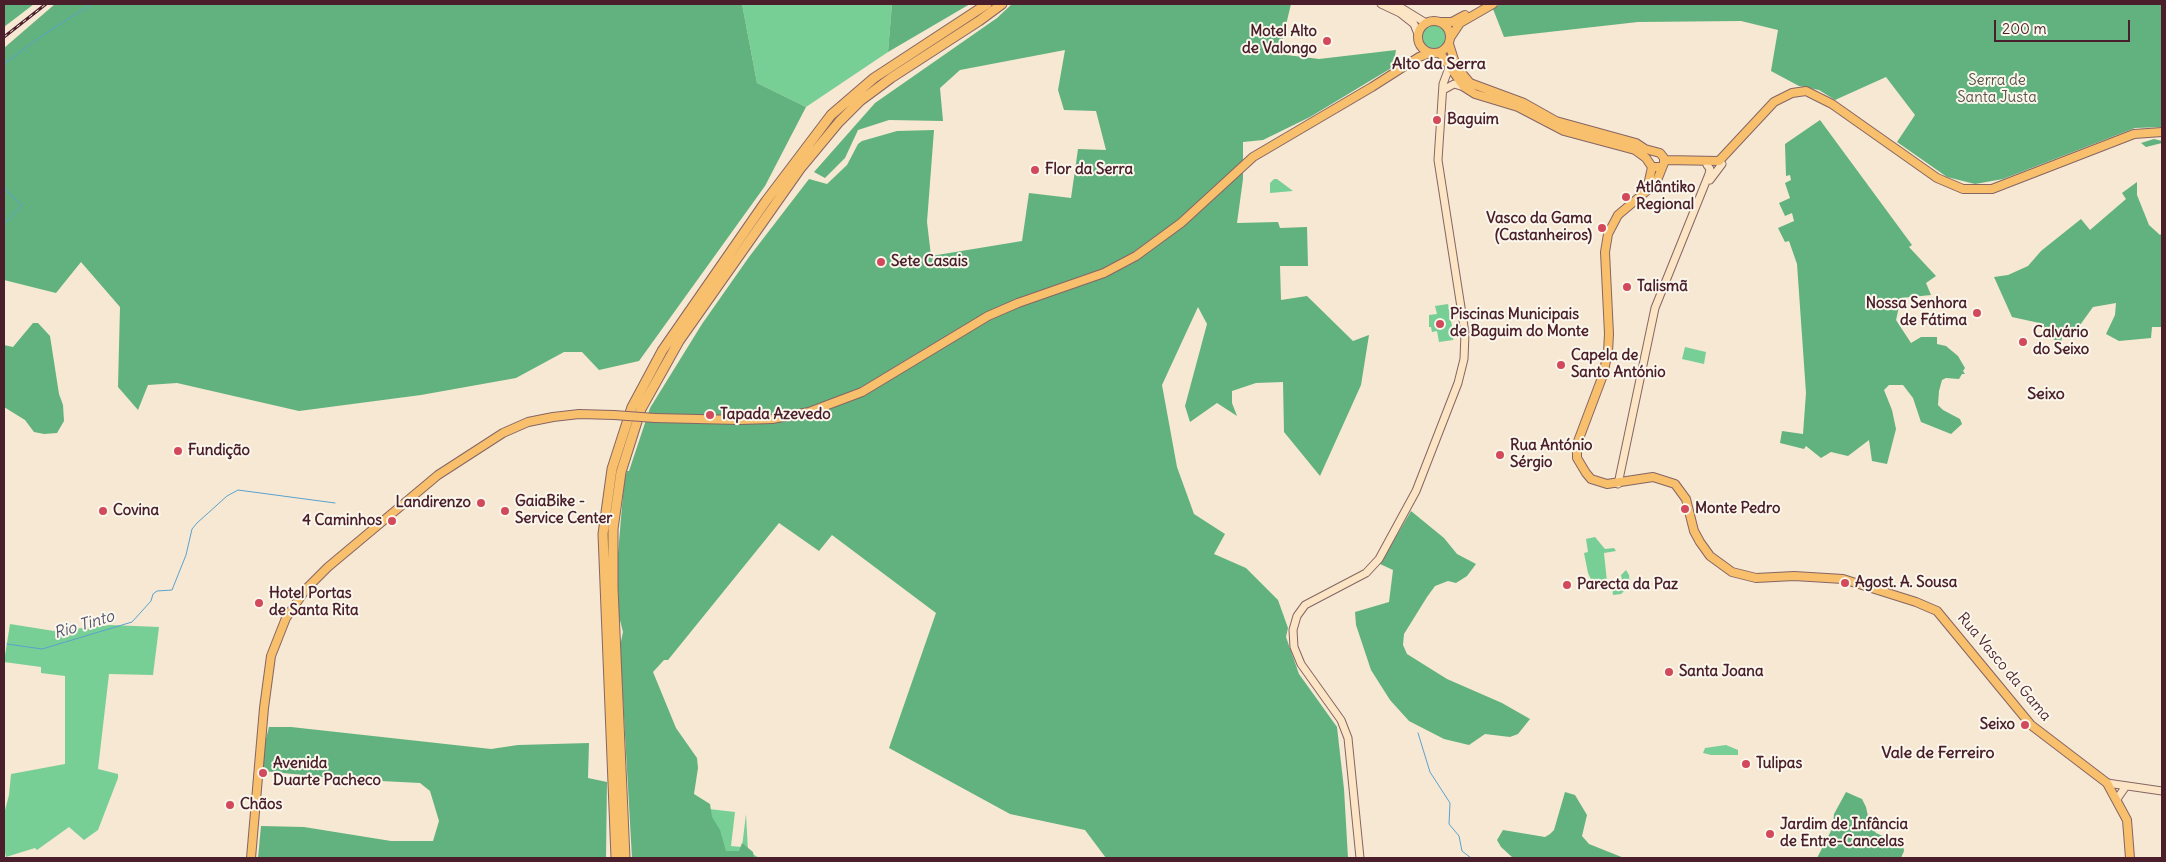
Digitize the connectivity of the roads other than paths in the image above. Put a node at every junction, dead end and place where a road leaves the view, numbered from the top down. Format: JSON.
{"nodes":[{"id":1,"x":987,"y":4,"type":"edge"},
{"id":2,"x":1002,"y":4,"type":"edge"},
{"id":3,"x":1381,"y":4,"type":"edge"},
{"id":4,"x":1395,"y":4,"type":"edge"},
{"id":5,"x":1484,"y":4,"type":"edge"},
{"id":6,"x":1493,"y":4,"type":"edge"},
{"id":7,"x":1441,"y":22,"type":"junction"},
{"id":8,"x":1426,"y":24,"type":"junction"},
{"id":9,"x":1418,"y":37,"type":"junction"},
{"id":10,"x":1450,"y":41,"type":"junction"},
{"id":11,"x":1430,"y":53,"type":"junction"},
{"id":12,"x":1440,"y":53,"type":"junction"},
{"id":13,"x":1452,"y":69,"type":"junction"},
{"id":14,"x":1397,"y":70,"type":"junction"},
{"id":15,"x":1464,"y":87,"type":"junction"},
{"id":16,"x":1443,"y":90,"type":"junction"},
{"id":17,"x":2162,"y":132,"type":"edge"},
{"id":18,"x":1738,"y":144,"type":"junction"},
{"id":19,"x":1656,"y":152,"type":"junction"},
{"id":20,"x":1650,"y":164,"type":"junction"},
{"id":21,"x":1663,"y":164,"type":"junction"},
{"id":22,"x":1722,"y":164,"type":"junction"},
{"id":23,"x":1707,"y":166,"type":"junction"},
{"id":24,"x":1703,"y":188,"type":"junction"},
{"id":25,"x":1646,"y":192,"type":"junction"},
{"id":26,"x":1618,"y":484,"type":"junction"},
{"id":27,"x":2107,"y":783,"type":"junction"},
{"id":28,"x":2126,"y":786,"type":"junction"},
{"id":29,"x":2162,"y":791,"type":"edge"},
{"id":30,"x":2117,"y":799,"type":"junction"},
{"id":31,"x":251,"y":858,"type":"edge"},
{"id":32,"x":616,"y":858,"type":"edge"},
{"id":33,"x":624,"y":858,"type":"edge"},
{"id":34,"x":1360,"y":858,"type":"edge"},
{"id":35,"x":2130,"y":858,"type":"edge"}],
"edges":[{"from":1,"to":32,"type":"highway"},
{"from":2,"to":33,"type":"highway"},
{"from":3,"to":9,"type":"street"},
{"from":4,"to":8,"type":"street"},
{"from":5,"to":7,"type":"main road"},
{"from":6,"to":10,"type":"main road"},
{"from":7,"to":8,"type":"main road"},
{"from":7,"to":10,"type":"main road"},
{"from":8,"to":9,"type":"main road"},
{"from":9,"to":11,"type":"main road"},
{"from":9,"to":14,"type":"main road"},
{"from":10,"to":12,"type":"main road"},
{"from":10,"to":13,"type":"main road"},
{"from":11,"to":12,"type":"main road"},
{"from":11,"to":14,"type":"main road"},
{"from":12,"to":13,"type":"main road"},
{"from":13,"to":15,"type":"main road"},
{"from":13,"to":16,"type":"street"},
{"from":13,"to":19,"type":"main road"},
{"from":14,"to":31,"type":"main road","bridge":true},
{"from":15,"to":16,"type":"street"},
{"from":15,"to":20,"type":"main road"},
{"from":16,"to":34,"type":"street"},
{"from":17,"to":18,"type":"main road"},
{"from":18,"to":21,"type":"main road"},
{"from":18,"to":22,"type":"main road"},
{"from":19,"to":20,"type":"main road"},
{"from":19,"to":21,"type":"main road"},
{"from":20,"to":21,"type":"main road"},
{"from":20,"to":25,"type":"main road"},
{"from":21,"to":23,"type":"main road"},
{"from":21,"to":25,"type":"main road","name":"Rua Vasco da Gama"},
{"from":22,"to":23,"type":"main road"},
{"from":22,"to":24,"type":"street"},
{"from":23,"to":24,"type":"street"},
{"from":24,"to":26,"type":"street"},
{"from":25,"to":26,"type":"main road","name":"Rua Vasco da Gama"},
{"from":26,"to":27,"type":"main road","name":"Rua Vasco da Gama"},
{"from":27,"to":28,"type":"street"},
{"from":27,"to":30,"type":"main road","name":"Rua Vasco da Gama"},
{"from":28,"to":29,"type":"street"},
{"from":28,"to":30,"type":"street"},
{"from":30,"to":35,"type":"main road","name":"Rua Vasco da Gama"}]}
